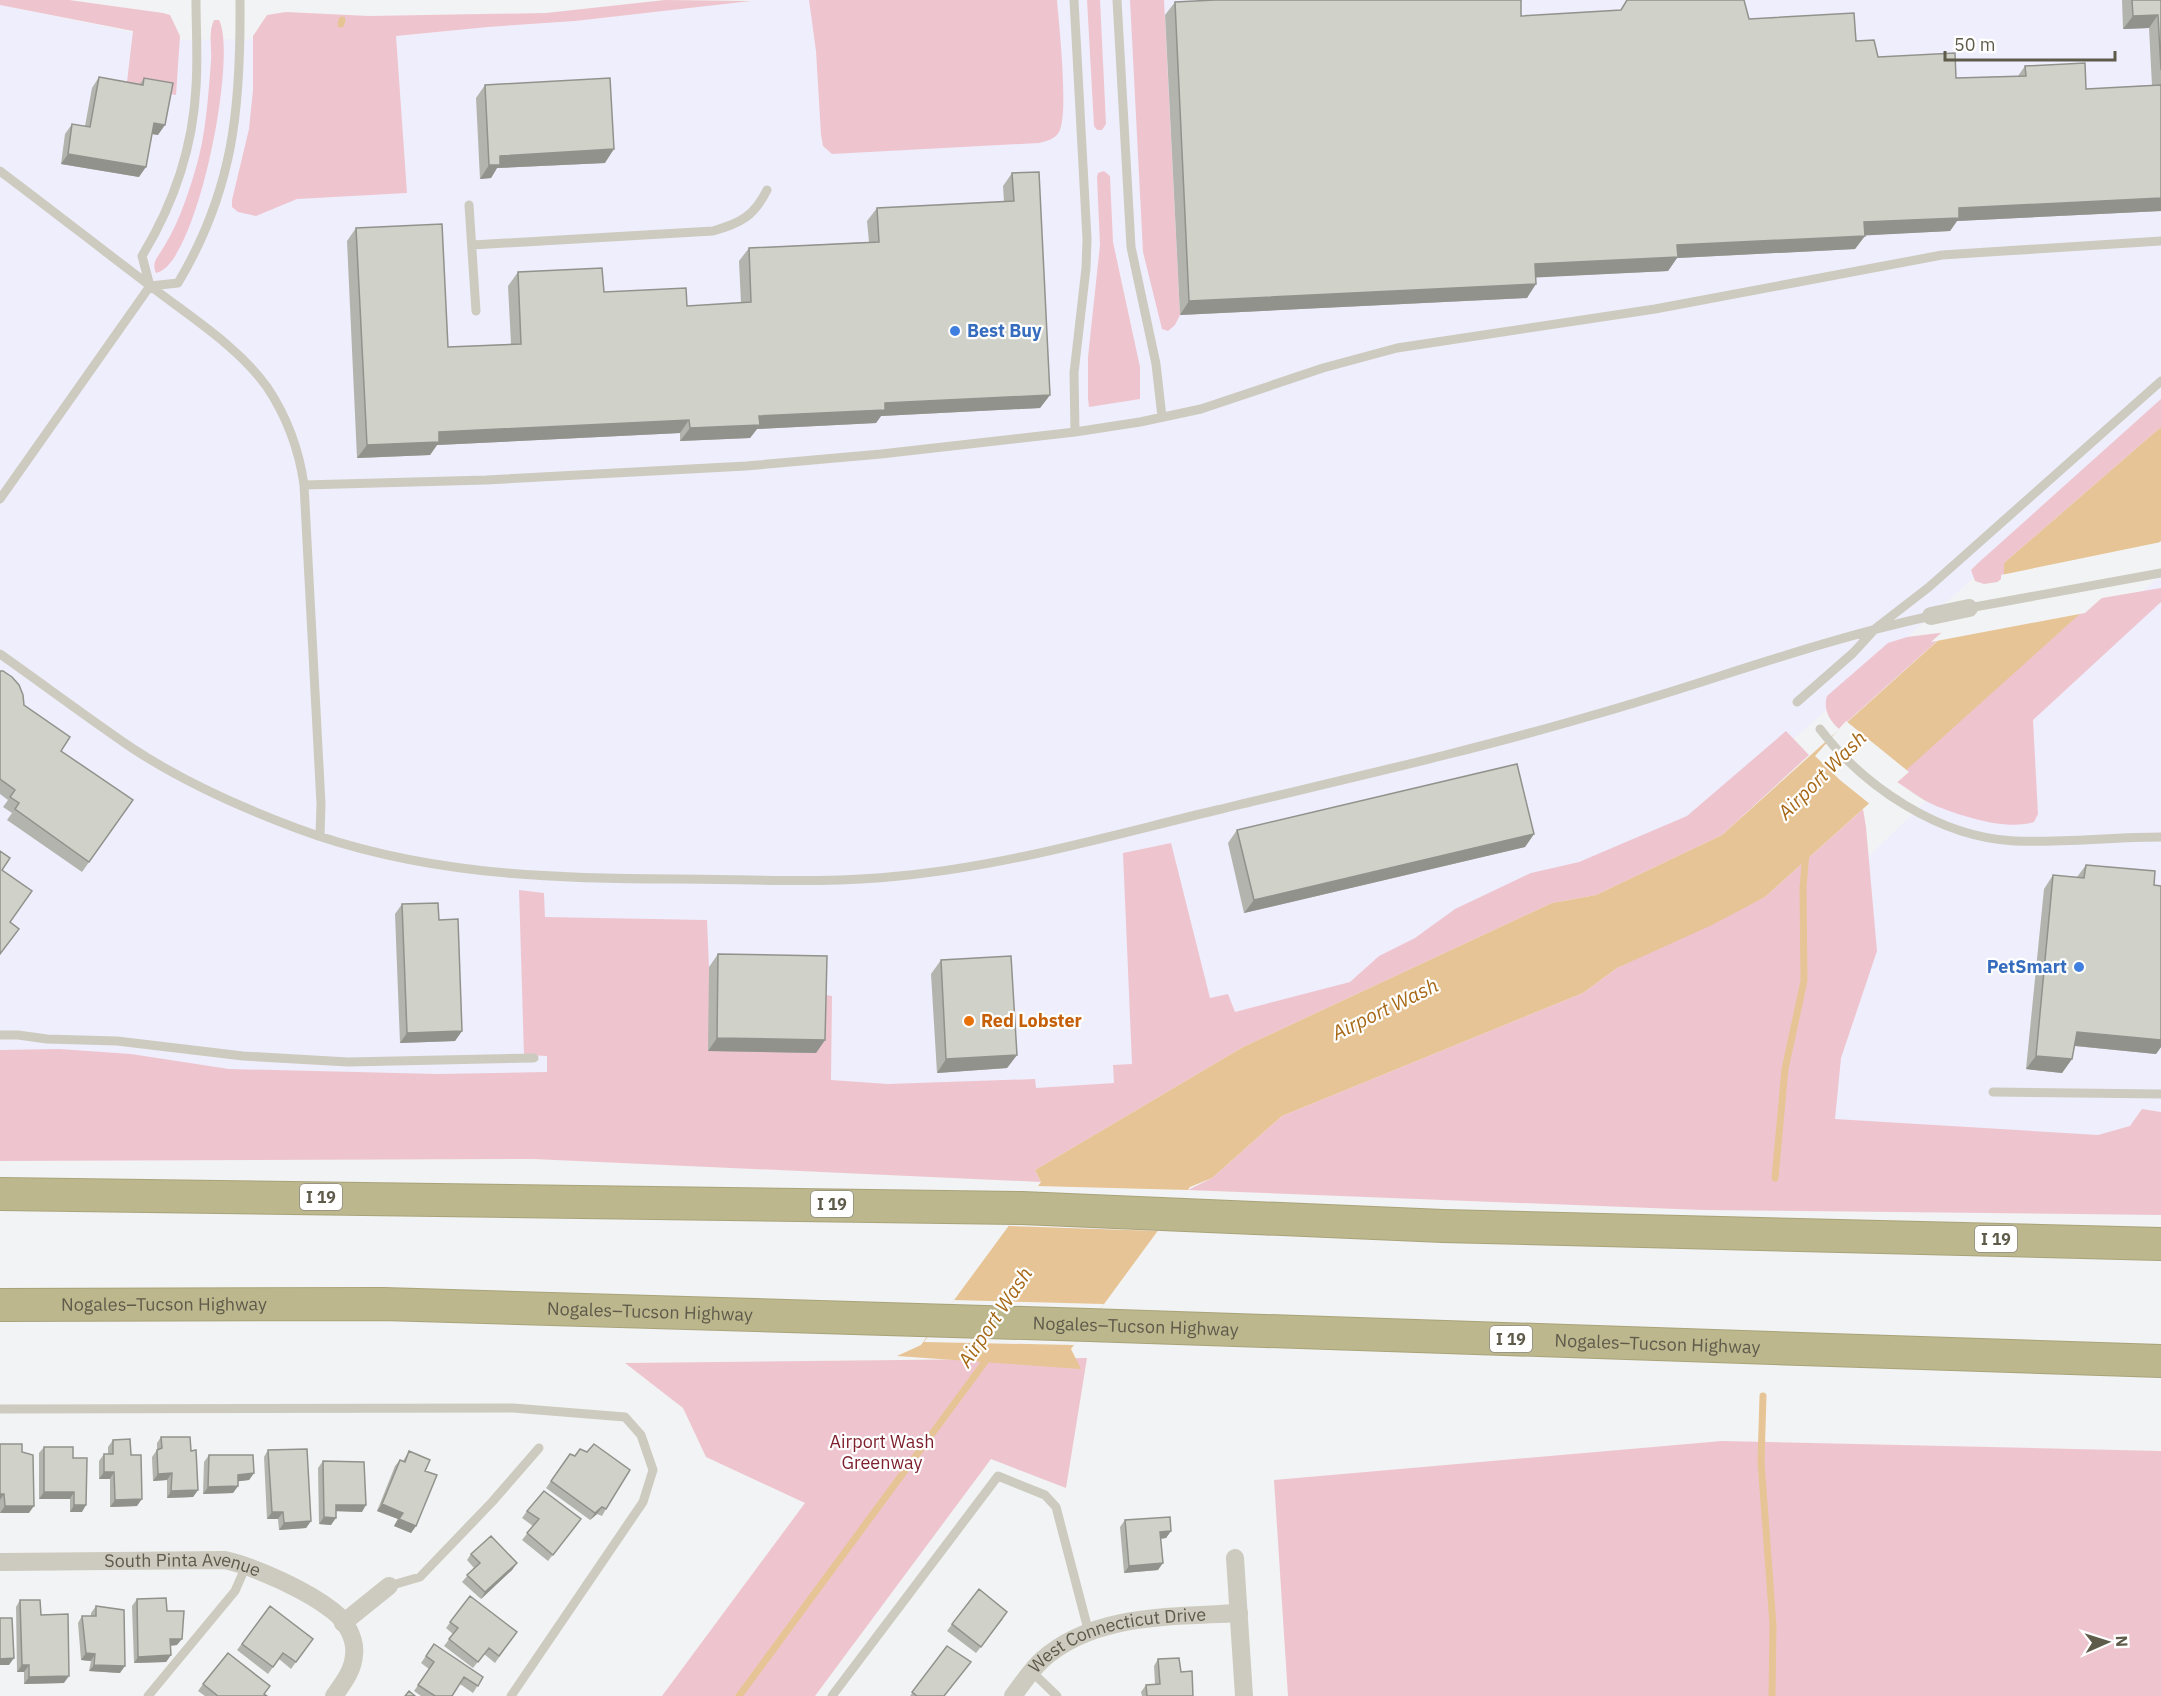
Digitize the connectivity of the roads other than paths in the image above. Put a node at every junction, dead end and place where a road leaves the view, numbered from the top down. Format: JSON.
{"nodes":[{"id":1,"x":196,"y":0,"type":"edge"},
{"id":2,"x":240,"y":0,"type":"edge"},
{"id":3,"x":1074,"y":0,"type":"edge"},
{"id":4,"x":1117,"y":0,"type":"edge"},
{"id":5,"x":0,"y":171,"type":"edge"},
{"id":6,"x":767,"y":190,"type":"dead end"},
{"id":7,"x":469,"y":205,"type":"dead end"},
{"id":8,"x":2161,"y":241,"type":"edge"},
{"id":9,"x":472,"y":245,"type":"junction"},
{"id":10,"x":150,"y":286,"type":"junction"},
{"id":11,"x":476,"y":311,"type":"dead end"},
{"id":12,"x":2161,"y":381,"type":"edge"},
{"id":13,"x":1162,"y":417,"type":"junction"},
{"id":14,"x":1075,"y":432,"type":"junction"},
{"id":15,"x":304,"y":485,"type":"junction"},
{"id":16,"x":0,"y":499,"type":"edge"},
{"id":17,"x":2161,"y":573,"type":"edge"},
{"id":18,"x":1969,"y":608,"type":"joint"},
{"id":19,"x":1931,"y":616,"type":"joint"},
{"id":20,"x":1876,"y":628,"type":"junction"},
{"id":21,"x":0,"y":654,"type":"edge"},
{"id":22,"x":1797,"y":702,"type":"dead end"},
{"id":23,"x":1820,"y":729,"type":"dead end"},
{"id":24,"x":320,"y":836,"type":"junction"},
{"id":25,"x":2161,"y":837,"type":"edge"},
{"id":26,"x":0,"y":1035,"type":"edge"},
{"id":27,"x":534,"y":1059,"type":"dead end"},
{"id":28,"x":1993,"y":1092,"type":"dead end"},
{"id":29,"x":2161,"y":1094,"type":"edge"},
{"id":30,"x":0,"y":1194,"type":"edge"},
{"id":31,"x":2161,"y":1232,"type":"edge"},
{"id":32,"x":1831,"y":1235,"type":"junction"},
{"id":33,"x":2161,"y":1244,"type":"edge"},
{"id":34,"x":0,"y":1305,"type":"edge"},
{"id":35,"x":1934,"y":1353,"type":"junction"},
{"id":36,"x":2161,"y":1361,"type":"edge"},
{"id":37,"x":2161,"y":1377,"type":"edge"},
{"id":38,"x":0,"y":1409,"type":"edge"},
{"id":39,"x":539,"y":1448,"type":"dead end"},
{"id":40,"x":1235,"y":1558,"type":"dead end"},
{"id":41,"x":0,"y":1562,"type":"edge"},
{"id":42,"x":246,"y":1566,"type":"junction"},
{"id":43,"x":389,"y":1586,"type":"joint"},
{"id":44,"x":1239,"y":1613,"type":"junction"},
{"id":45,"x":345,"y":1625,"type":"junction"},
{"id":46,"x":1089,"y":1633,"type":"junction"},
{"id":47,"x":1031,"y":1671,"type":"junction"},
{"id":48,"x":148,"y":1696,"type":"edge"},
{"id":49,"x":334,"y":1696,"type":"edge"},
{"id":50,"x":511,"y":1696,"type":"edge"},
{"id":51,"x":832,"y":1696,"type":"edge"},
{"id":52,"x":1013,"y":1696,"type":"edge"},
{"id":53,"x":1057,"y":1696,"type":"edge"},
{"id":54,"x":1244,"y":1696,"type":"edge"}],
"edges":[{"from":1,"to":10,"type":"lane"},
{"from":2,"to":10,"type":"lane"},
{"from":3,"to":14,"type":"lane"},
{"from":4,"to":13,"type":"lane"},
{"from":5,"to":10,"type":"lane"},
{"from":6,"to":9,"type":"lane"},
{"from":7,"to":9,"type":"lane"},
{"from":8,"to":13,"type":"lane"},
{"from":9,"to":11,"type":"lane"},
{"from":10,"to":15,"type":"lane"},
{"from":10,"to":16,"type":"lane"},
{"from":12,"to":20,"type":"lane"},
{"from":13,"to":14,"type":"lane"},
{"from":14,"to":15,"type":"lane"},
{"from":15,"to":24,"type":"lane"},
{"from":17,"to":18,"type":"lane"},
{"from":18,"to":19,"type":"street"},
{"from":19,"to":20,"type":"lane"},
{"from":20,"to":22,"type":"lane"},
{"from":20,"to":24,"type":"lane"},
{"from":21,"to":24,"type":"lane"},
{"from":23,"to":25,"type":"lane"},
{"from":26,"to":27,"type":"lane"},
{"from":28,"to":29,"type":"lane"},
{"from":30,"to":32,"type":"highway","number":"I 19"},
{"from":31,"to":32,"type":"highway"},
{"from":32,"to":33,"type":"highway","number":"I 19"},
{"from":34,"to":35,"type":"highway","name":"Nogales–Tucson Highway","number":"I 19"},
{"from":35,"to":36,"type":"highway","name":"Nogales–Tucson Highway","number":"I 19"},
{"from":35,"to":37,"type":"highway"},
{"from":38,"to":50,"type":"lane"},
{"from":39,"to":43,"type":"lane"},
{"from":40,"to":44,"type":"street"},
{"from":41,"to":42,"type":"street","name":"South Pinta Avenue"},
{"from":42,"to":45,"type":"street","name":"South Pinta Avenue"},
{"from":42,"to":48,"type":"lane"},
{"from":43,"to":45,"type":"street"},
{"from":44,"to":46,"type":"street","name":"West Connecticut Drive"},
{"from":44,"to":54,"type":"street"},
{"from":45,"to":49,"type":"street"},
{"from":46,"to":47,"type":"street","name":"West Connecticut Drive"},
{"from":46,"to":51,"type":"lane"},
{"from":47,"to":52,"type":"street","name":"West Connecticut Drive"},
{"from":47,"to":53,"type":"lane"}]}
